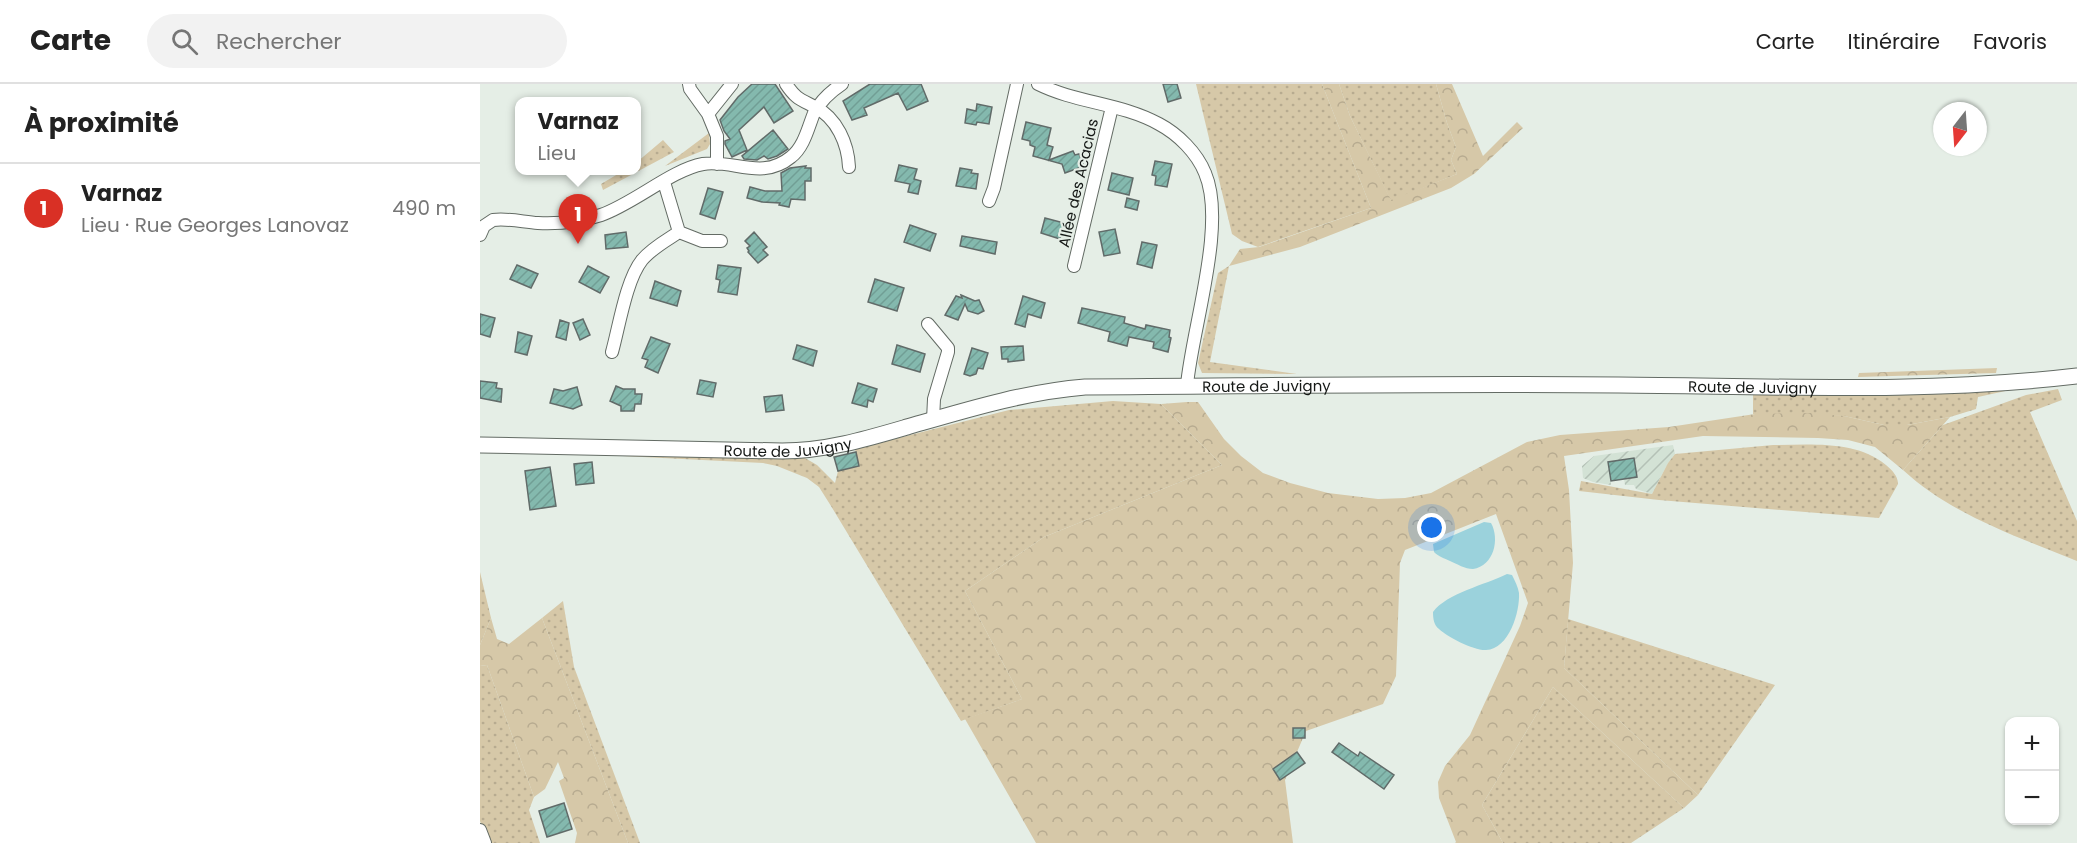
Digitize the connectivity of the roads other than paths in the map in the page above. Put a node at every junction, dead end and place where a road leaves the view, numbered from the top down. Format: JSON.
{"nodes":[{"id":1,"x":689,"y":84,"type":"edge"},
{"id":2,"x":732,"y":84,"type":"edge"},
{"id":3,"x":786,"y":84,"type":"edge"},
{"id":4,"x":842,"y":84,"type":"edge"},
{"id":5,"x":1017,"y":84,"type":"edge"},
{"id":6,"x":1038,"y":84,"type":"edge"},
{"id":7,"x":1112,"y":107,"type":"junction"},
{"id":8,"x":818,"y":108,"type":"junction"},
{"id":9,"x":708,"y":114,"type":"junction"},
{"id":10,"x":717,"y":164,"type":"junction"},
{"id":11,"x":849,"y":167,"type":"dead end"},
{"id":12,"x":664,"y":182,"type":"junction"},
{"id":13,"x":989,"y":201,"type":"dead end"},
{"id":14,"x":680,"y":232,"type":"junction"},
{"id":15,"x":480,"y":235,"type":"edge"},
{"id":16,"x":721,"y":241,"type":"dead end"},
{"id":17,"x":1074,"y":266,"type":"dead end"},
{"id":18,"x":928,"y":324,"type":"dead end"},
{"id":19,"x":612,"y":352,"type":"dead end"},
{"id":20,"x":2077,"y":376,"type":"edge"},
{"id":21,"x":1187,"y":386,"type":"junction"},
{"id":22,"x":933,"y":420,"type":"junction"},
{"id":23,"x":480,"y":445,"type":"edge"},
{"id":24,"x":480,"y":830,"type":"edge"},
{"id":25,"x":485,"y":843,"type":"edge"}],
"edges":[{"from":1,"to":9,"type":"street"},
{"from":2,"to":9,"type":"street"},
{"from":3,"to":8,"type":"street"},
{"from":4,"to":8,"type":"street"},
{"from":5,"to":13,"type":"street"},
{"from":6,"to":7,"type":"street"},
{"from":7,"to":17,"type":"street","name":"Allée des Acacias"},
{"from":7,"to":21,"type":"street"},
{"from":8,"to":10,"type":"street"},
{"from":8,"to":11,"type":"street"},
{"from":9,"to":10,"type":"street"},
{"from":10,"to":12,"type":"street"},
{"from":12,"to":14,"type":"street"},
{"from":12,"to":15,"type":"street"},
{"from":14,"to":16,"type":"street"},
{"from":14,"to":19,"type":"street"},
{"from":18,"to":22,"type":"street"},
{"from":20,"to":21,"type":"street","name":"Route de Juvigny"},
{"from":21,"to":22,"type":"street","name":"Route de Juvigny"},
{"from":22,"to":23,"type":"street","name":"Route de Juvigny"},
{"from":24,"to":25,"type":"street"}]}
